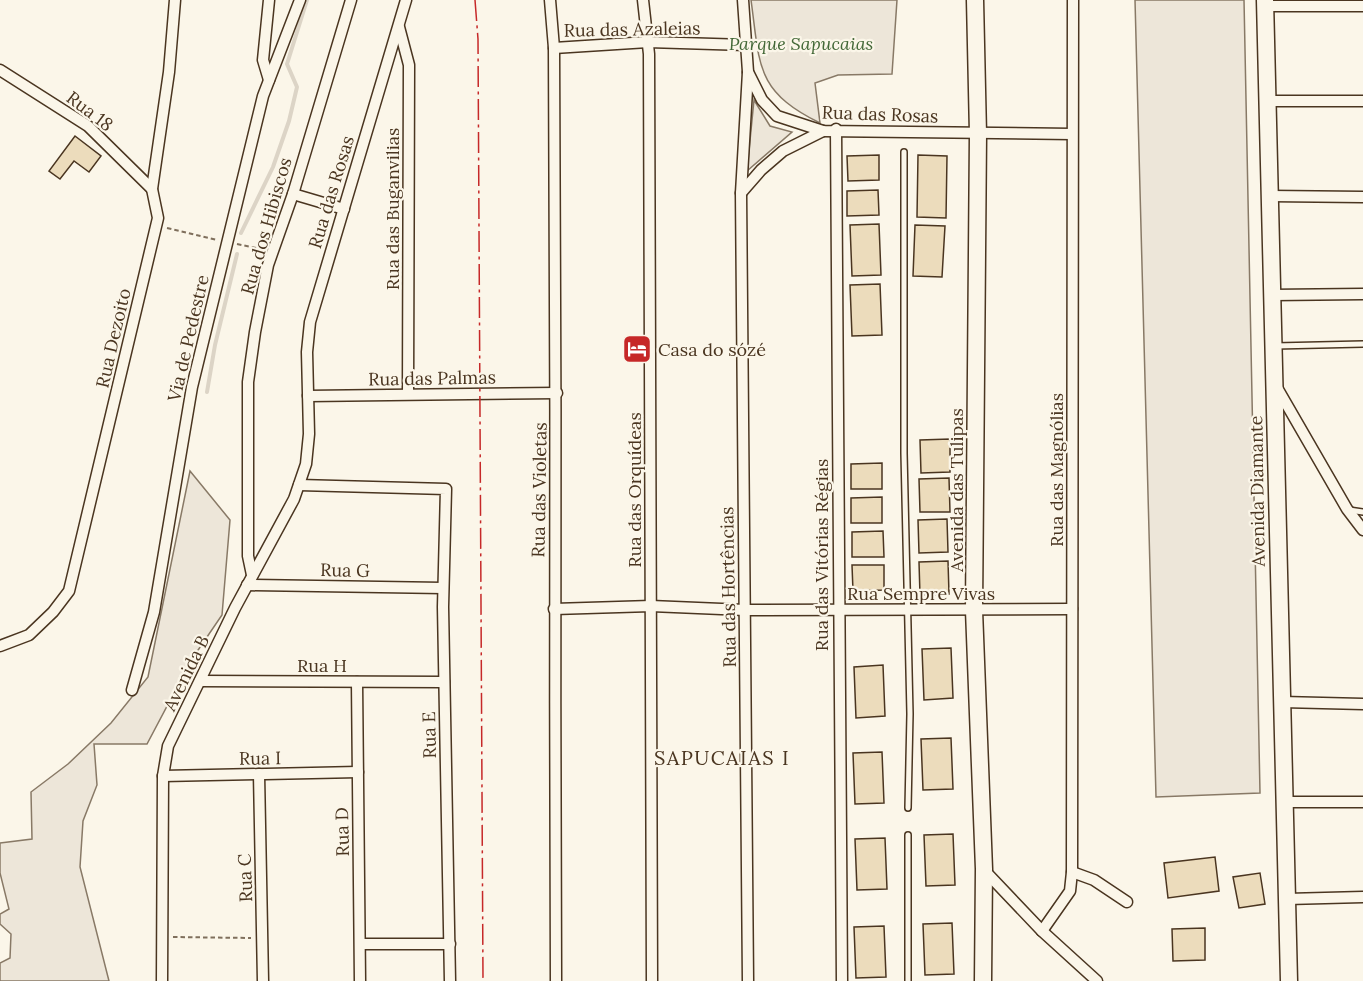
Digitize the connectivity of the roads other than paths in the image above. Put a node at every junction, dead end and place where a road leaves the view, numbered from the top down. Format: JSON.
{"nodes":[{"id":1,"x":175,"y":0,"type":"edge"},
{"id":2,"x":269,"y":0,"type":"edge"},
{"id":3,"x":300,"y":0,"type":"edge"},
{"id":4,"x":351,"y":0,"type":"edge"},
{"id":5,"x":406,"y":0,"type":"edge"},
{"id":6,"x":550,"y":0,"type":"edge"},
{"id":7,"x":643,"y":0,"type":"edge"},
{"id":8,"x":743,"y":0,"type":"edge"},
{"id":9,"x":975,"y":0,"type":"edge"},
{"id":10,"x":1073,"y":0,"type":"edge"},
{"id":11,"x":1265,"y":3,"type":"edge"},
{"id":12,"x":1363,"y":6,"type":"edge"},
{"id":13,"x":398,"y":25,"type":"junction"},
{"id":14,"x":648,"y":42,"type":"junction"},
{"id":15,"x":746,"y":45,"type":"junction"},
{"id":16,"x":554,"y":48,"type":"junction"},
{"id":17,"x":0,"y":70,"type":"edge"},
{"id":18,"x":748,"y":72,"type":"junction"},
{"id":19,"x":269,"y":80,"type":"junction"},
{"id":20,"x":1267,"y":101,"type":"junction"},
{"id":21,"x":1363,"y":101,"type":"edge"},
{"id":22,"x":836,"y":129,"type":"junction"},
{"id":23,"x":822,"y":131,"type":"junction"},
{"id":24,"x":978,"y":134,"type":"junction"},
{"id":25,"x":1072,"y":134,"type":"junction"},
{"id":26,"x":904,"y":152,"type":"dead end"},
{"id":27,"x":152,"y":189,"type":"junction"},
{"id":28,"x":741,"y":193,"type":"junction"},
{"id":29,"x":293,"y":194,"type":"junction"},
{"id":30,"x":1269,"y":196,"type":"junction"},
{"id":31,"x":1363,"y":197,"type":"edge"},
{"id":32,"x":344,"y":208,"type":"junction"},
{"id":33,"x":1363,"y":294,"type":"edge"},
{"id":34,"x":1272,"y":295,"type":"junction"},
{"id":35,"x":1363,"y":344,"type":"edge"},
{"id":36,"x":1273,"y":346,"type":"junction"},
{"id":37,"x":1274,"y":383,"type":"junction"},
{"id":38,"x":557,"y":393,"type":"junction"},
{"id":39,"x":408,"y":394,"type":"junction"},
{"id":40,"x":308,"y":396,"type":"junction"},
{"id":41,"x":299,"y":484,"type":"junction"},
{"id":42,"x":1347,"y":509,"type":"junction"},
{"id":43,"x":1363,"y":512,"type":"edge"},
{"id":44,"x":1363,"y":530,"type":"edge"},
{"id":45,"x":249,"y":580,"type":"junction"},
{"id":46,"x":443,"y":588,"type":"junction"},
{"id":47,"x":651,"y":606,"type":"junction"},
{"id":48,"x":554,"y":609,"type":"junction"},
{"id":49,"x":838,"y":609,"type":"junction"},
{"id":50,"x":907,"y":609,"type":"junction"},
{"id":51,"x":1072,"y":609,"type":"junction"},
{"id":52,"x":745,"y":610,"type":"junction"},
{"id":53,"x":974,"y":610,"type":"junction"},
{"id":54,"x":0,"y":646,"type":"edge"},
{"id":55,"x":200,"y":681,"type":"junction"},
{"id":56,"x":357,"y":681,"type":"junction"},
{"id":57,"x":444,"y":682,"type":"junction"},
{"id":58,"x":132,"y":690,"type":"dead end"},
{"id":59,"x":1282,"y":702,"type":"junction"},
{"id":60,"x":1363,"y":704,"type":"edge"},
{"id":61,"x":358,"y":772,"type":"junction"},
{"id":62,"x":259,"y":774,"type":"junction"},
{"id":63,"x":163,"y":776,"type":"junction"},
{"id":64,"x":1284,"y":802,"type":"junction"},
{"id":65,"x":1363,"y":802,"type":"edge"},
{"id":66,"x":908,"y":808,"type":"dead end"},
{"id":67,"x":908,"y":835,"type":"dead end"},
{"id":68,"x":984,"y":870,"type":"junction"},
{"id":69,"x":1072,"y":872,"type":"junction"},
{"id":70,"x":1363,"y":897,"type":"edge"},
{"id":71,"x":1287,"y":900,"type":"junction"},
{"id":72,"x":1127,"y":902,"type":"dead end"},
{"id":73,"x":1042,"y":931,"type":"junction"},
{"id":74,"x":361,"y":944,"type":"junction"},
{"id":75,"x":450,"y":944,"type":"junction"},
{"id":76,"x":162,"y":981,"type":"edge"},
{"id":77,"x":263,"y":981,"type":"edge"},
{"id":78,"x":360,"y":981,"type":"edge"},
{"id":79,"x":450,"y":981,"type":"edge"},
{"id":80,"x":556,"y":981,"type":"edge"},
{"id":81,"x":652,"y":981,"type":"edge"},
{"id":82,"x":748,"y":981,"type":"edge"},
{"id":83,"x":842,"y":981,"type":"edge"},
{"id":84,"x":908,"y":981,"type":"edge"},
{"id":85,"x":983,"y":981,"type":"edge"},
{"id":86,"x":1097,"y":981,"type":"edge"},
{"id":87,"x":1289,"y":981,"type":"edge"}],
"edges":[{"from":1,"to":27,"type":"street","name":"Rua Dezoito"},
{"from":2,"to":19,"type":"street"},
{"from":3,"to":19,"type":"street","name":"Via de Pedestre"},
{"from":4,"to":29,"type":"street","name":"Rua dos Hibiscos"},
{"from":5,"to":13,"type":"street","name":"Rua das Rosas"},
{"from":6,"to":16,"type":"street","name":"Rua das Violetas"},
{"from":7,"to":14,"type":"street","name":"Rua das Orquídeas"},
{"from":8,"to":15,"type":"street","name":"Rua das Rosas"},
{"from":9,"to":24,"type":"street","name":"Avenida das Tulipas"},
{"from":10,"to":25,"type":"street","name":"Rua das Magnólias"},
{"from":11,"to":12,"type":"street"},
{"from":11,"to":20,"type":"street","name":"Avenida Diamante"},
{"from":13,"to":32,"type":"street","name":"Rua das Rosas"},
{"from":13,"to":39,"type":"street","name":"Rua das Buganvilias"},
{"from":14,"to":15,"type":"street","name":"Rua das Azaleias"},
{"from":14,"to":16,"type":"street","name":"Rua das Azaleias"},
{"from":14,"to":47,"type":"street","name":"Rua das Orquídeas"},
{"from":15,"to":18,"type":"street","name":"Rua das Rosas"},
{"from":16,"to":38,"type":"street","name":"Rua das Violetas"},
{"from":17,"to":27,"type":"street","name":"Rua 18"},
{"from":18,"to":23,"type":"street","name":"Rua das Rosas"},
{"from":18,"to":28,"type":"street","name":"Rua das Hortências"},
{"from":19,"to":58,"type":"street","name":"Via de Pedestre"},
{"from":20,"to":21,"type":"street"},
{"from":20,"to":30,"type":"street","name":"Avenida Diamante"},
{"from":22,"to":23,"type":"street","name":"Rua das Rosas"},
{"from":22,"to":24,"type":"street","name":"Rua das Rosas"},
{"from":22,"to":49,"type":"street","name":"Rua das Vitórias Régias"},
{"from":23,"to":28,"type":"street"},
{"from":24,"to":25,"type":"street","name":"Rua das Rosas"},
{"from":24,"to":53,"type":"street","name":"Avenida das Tulipas"},
{"from":25,"to":51,"type":"street","name":"Rua das Magnólias"},
{"from":26,"to":50,"type":"lane"},
{"from":27,"to":54,"type":"street","name":"Rua Dezoito"},
{"from":28,"to":52,"type":"street","name":"Rua das Hortências"},
{"from":29,"to":32,"type":"street"},
{"from":29,"to":45,"type":"street","name":"Rua dos Hibiscos"},
{"from":30,"to":31,"type":"street"},
{"from":30,"to":34,"type":"street","name":"Avenida Diamante"},
{"from":32,"to":40,"type":"street","name":"Rua das Rosas"},
{"from":33,"to":34,"type":"street"},
{"from":34,"to":36,"type":"street","name":"Avenida Diamante"},
{"from":35,"to":36,"type":"lane"},
{"from":36,"to":37,"type":"street","name":"Avenida Diamante"},
{"from":37,"to":42,"type":"street"},
{"from":37,"to":59,"type":"street","name":"Avenida Diamante"},
{"from":38,"to":39,"type":"street","name":"Rua das Palmas"},
{"from":38,"to":48,"type":"street","name":"Rua das Violetas"},
{"from":39,"to":40,"type":"street","name":"Rua das Palmas"},
{"from":40,"to":41,"type":"street","name":"Avenida B"},
{"from":41,"to":45,"type":"street","name":"Avenida B"},
{"from":41,"to":46,"type":"street","name":"Rua E"},
{"from":42,"to":43,"type":"lane"},
{"from":42,"to":44,"type":"street"},
{"from":45,"to":46,"type":"street","name":"Rua G"},
{"from":45,"to":55,"type":"street","name":"Avenida B"},
{"from":46,"to":57,"type":"street","name":"Rua E"},
{"from":47,"to":48,"type":"street","name":"Rua Sempre Vivas"},
{"from":47,"to":52,"type":"street","name":"Rua Sempre Vivas"},
{"from":47,"to":81,"type":"street","name":"Rua das Orquídeas"},
{"from":48,"to":80,"type":"street","name":"Rua das Violetas"},
{"from":49,"to":50,"type":"street","name":"Rua Sempre Vivas"},
{"from":49,"to":52,"type":"street","name":"Rua Sempre Vivas"},
{"from":49,"to":83,"type":"street","name":"Rua das Vitórias Régias"},
{"from":50,"to":53,"type":"street","name":"Rua Sempre Vivas"},
{"from":50,"to":66,"type":"lane"},
{"from":51,"to":53,"type":"street","name":"Rua Sempre Vivas"},
{"from":51,"to":69,"type":"street","name":"Rua das Magnólias"},
{"from":52,"to":82,"type":"street","name":"Rua das Hortências"},
{"from":53,"to":68,"type":"street","name":"Avenida das Tulipas"},
{"from":55,"to":56,"type":"street","name":"Rua H"},
{"from":55,"to":63,"type":"street","name":"Avenida B"},
{"from":56,"to":57,"type":"street","name":"Rua H"},
{"from":56,"to":61,"type":"street","name":"Rua D"},
{"from":57,"to":75,"type":"street","name":"Rua E"},
{"from":59,"to":60,"type":"street"},
{"from":59,"to":64,"type":"street","name":"Avenida Diamante"},
{"from":61,"to":62,"type":"street","name":"Rua I"},
{"from":61,"to":74,"type":"street","name":"Rua D"},
{"from":62,"to":63,"type":"street","name":"Rua I"},
{"from":62,"to":77,"type":"street","name":"Rua C"},
{"from":63,"to":76,"type":"street","name":"Avenida B"},
{"from":64,"to":65,"type":"street"},
{"from":64,"to":71,"type":"street","name":"Avenida Diamante"},
{"from":67,"to":84,"type":"lane"},
{"from":68,"to":73,"type":"street"},
{"from":68,"to":85,"type":"street","name":"Avenida das Tulipas"},
{"from":69,"to":72,"type":"street"},
{"from":69,"to":73,"type":"street","name":"Rua das Magnólias"},
{"from":70,"to":71,"type":"street"},
{"from":71,"to":87,"type":"street","name":"Avenida Diamante"},
{"from":73,"to":86,"type":"street"},
{"from":74,"to":75,"type":"street"},
{"from":74,"to":78,"type":"street","name":"Rua D"},
{"from":75,"to":79,"type":"street","name":"Rua E"}]}
